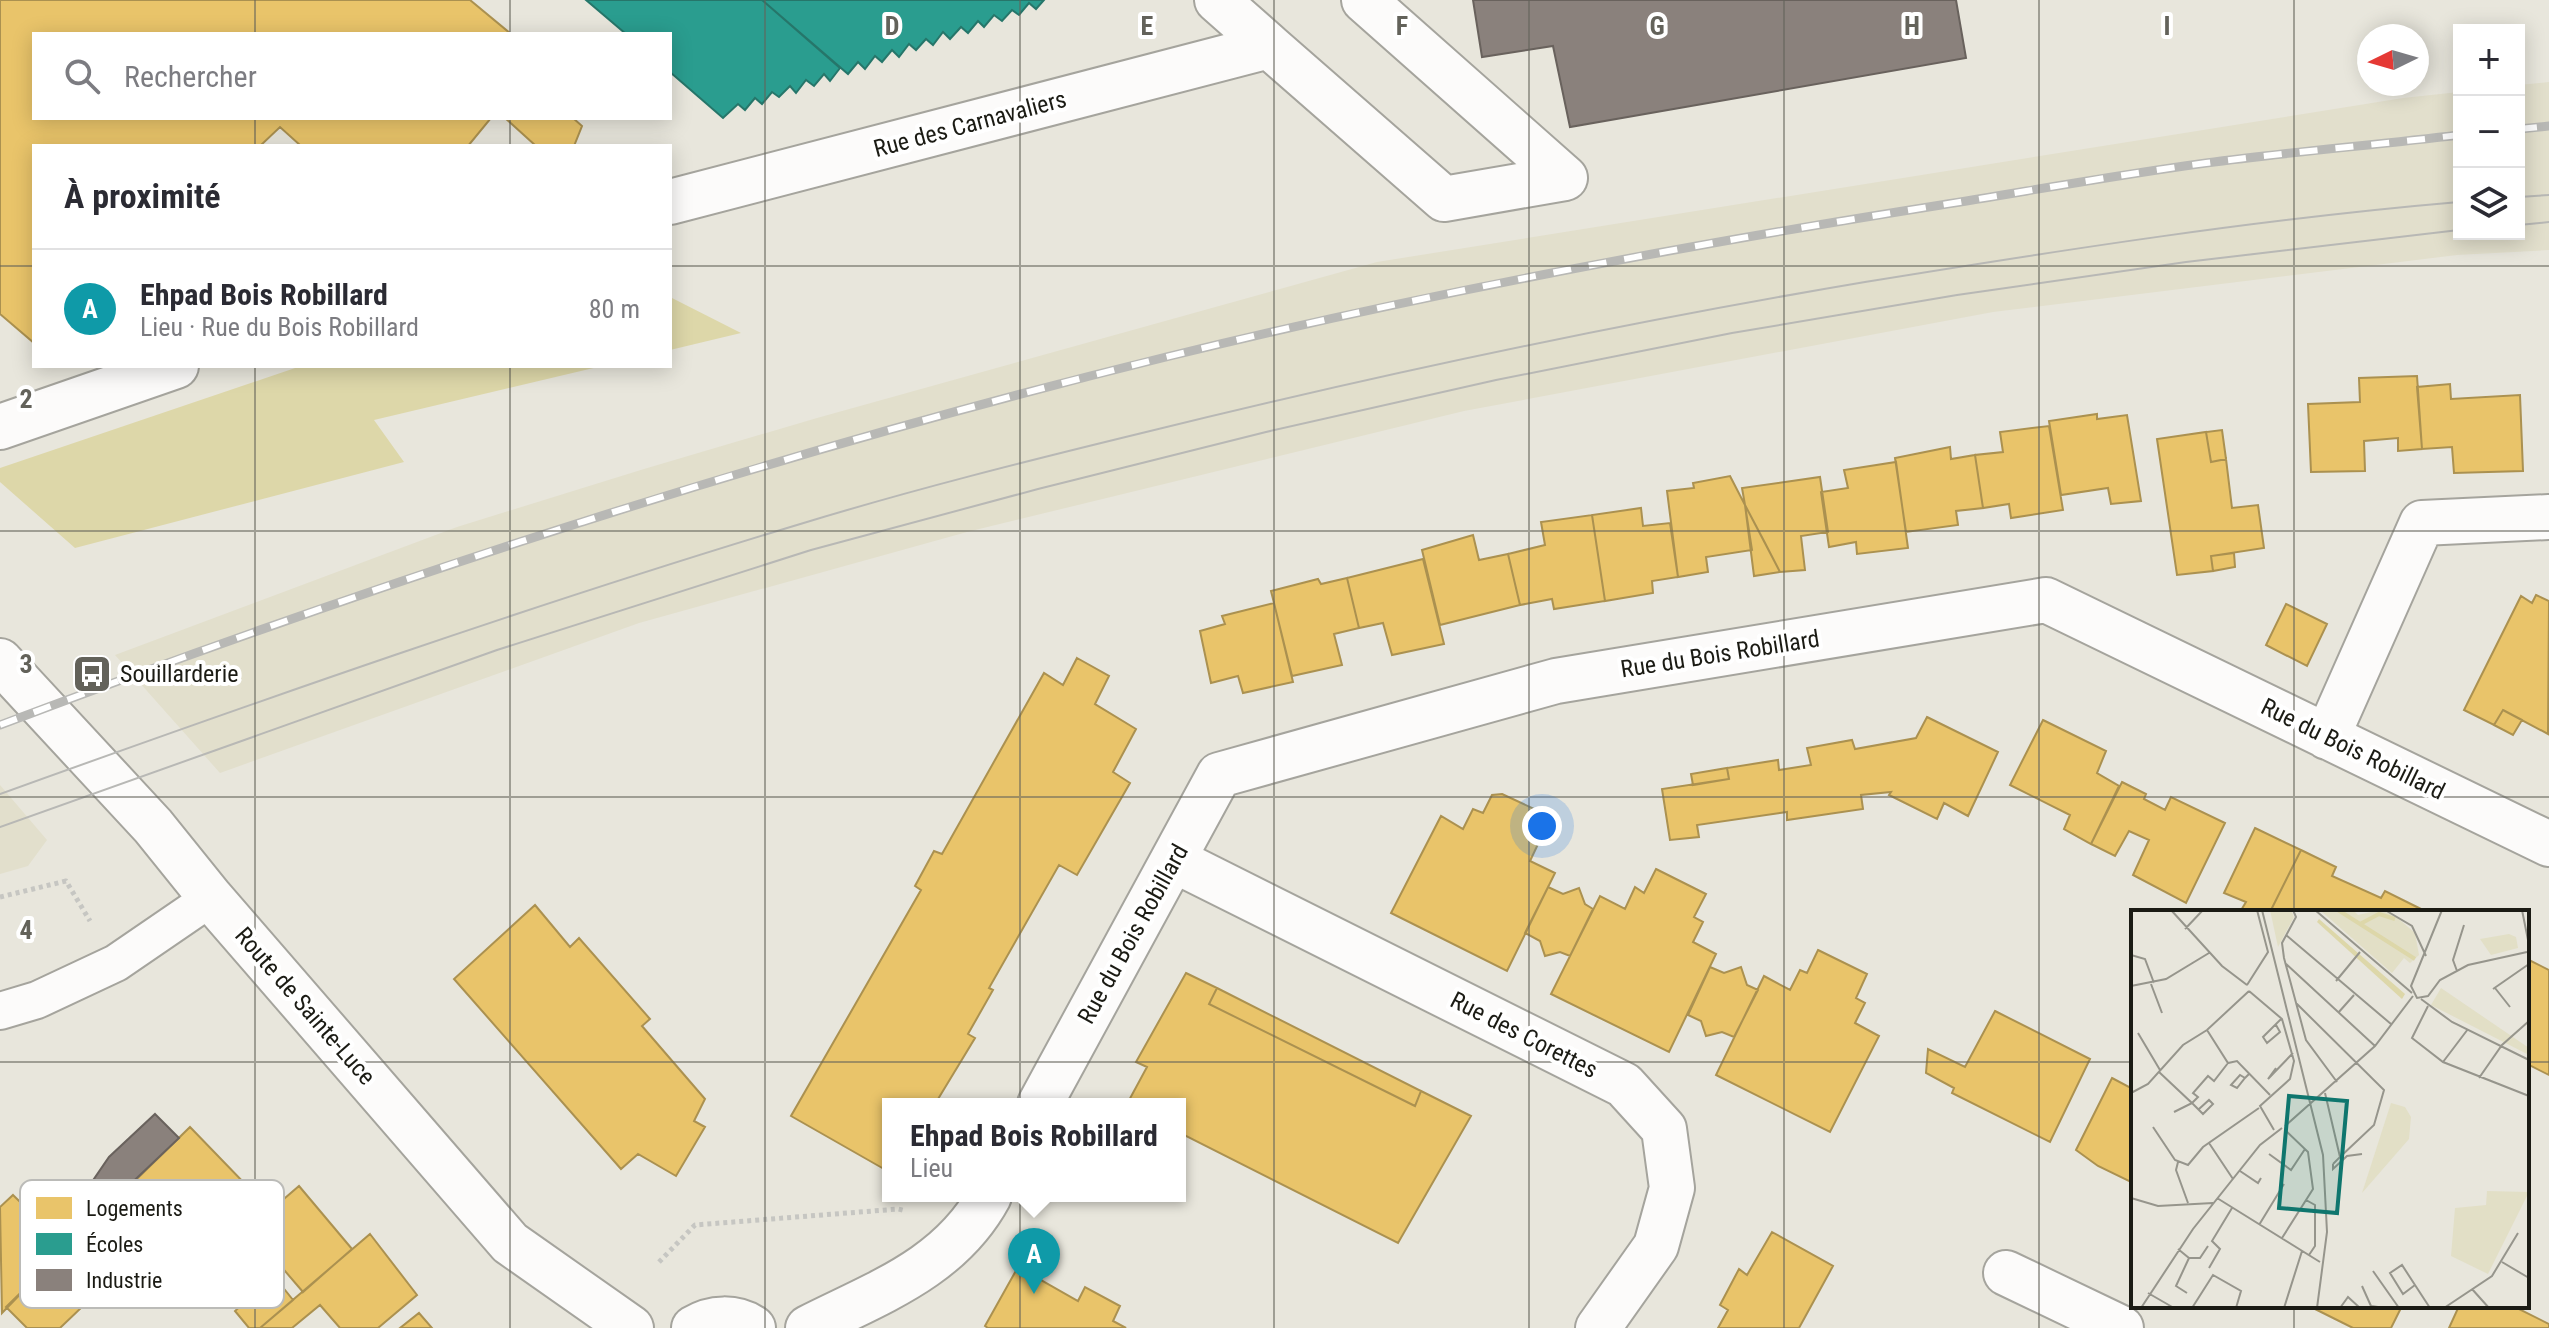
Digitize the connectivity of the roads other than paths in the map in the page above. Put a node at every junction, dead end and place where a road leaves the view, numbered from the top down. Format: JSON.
{"nodes":[{"id":1,"x":1217,"y":0,"type":"edge"},
{"id":2,"x":1364,"y":0,"type":"edge"},
{"id":3,"x":1269,"y":46,"type":"junction"},
{"id":4,"x":672,"y":201,"type":"edge"},
{"id":5,"x":170,"y":368,"type":"edge"},
{"id":6,"x":0,"y":427,"type":"edge"},
{"id":7,"x":2549,"y":517,"type":"edge"},
{"id":8,"x":0,"y":661,"type":"edge"},
{"id":9,"x":2327,"y":737,"type":"junction"},
{"id":10,"x":2549,"y":844,"type":"edge"},
{"id":11,"x":1174,"y":860,"type":"junction"},
{"id":12,"x":211,"y":898,"type":"junction"},
{"id":13,"x":0,"y":1011,"type":"edge"},
{"id":14,"x":1043,"y":1098,"type":"edge"},
{"id":15,"x":986,"y":1202,"type":"edge"},
{"id":16,"x":2006,"y":1273,"type":"dead end"},
{"id":17,"x":631,"y":1328,"type":"edge"},
{"id":18,"x":694,"y":1328,"type":"edge"},
{"id":19,"x":753,"y":1328,"type":"edge"},
{"id":20,"x":808,"y":1328,"type":"edge"},
{"id":21,"x":1598,"y":1328,"type":"edge"},
{"id":22,"x":2121,"y":1328,"type":"edge"}],
"edges":[{"from":1,"to":3,"type":"street"},
{"from":2,"to":3,"type":"street"},
{"from":3,"to":4,"type":"street","name":"Rue des Carnavaliers"},
{"from":5,"to":6,"type":"street"},
{"from":7,"to":9,"type":"street"},
{"from":8,"to":12,"type":"street","name":"Route de Sainte-Luce"},
{"from":9,"to":10,"type":"street","name":"Rue du Bois Robillard"},
{"from":9,"to":11,"type":"street","name":"Rue du Bois Robillard"},
{"from":11,"to":14,"type":"street","name":"Rue du Bois Robillard"},
{"from":11,"to":21,"type":"street","name":"Rue des Corettes"},
{"from":12,"to":13,"type":"lane"},
{"from":12,"to":17,"type":"street","name":"Route de Sainte-Luce"},
{"from":15,"to":20,"type":"street"},
{"from":16,"to":22,"type":"street"},
{"from":18,"to":19,"type":"street"}]}
